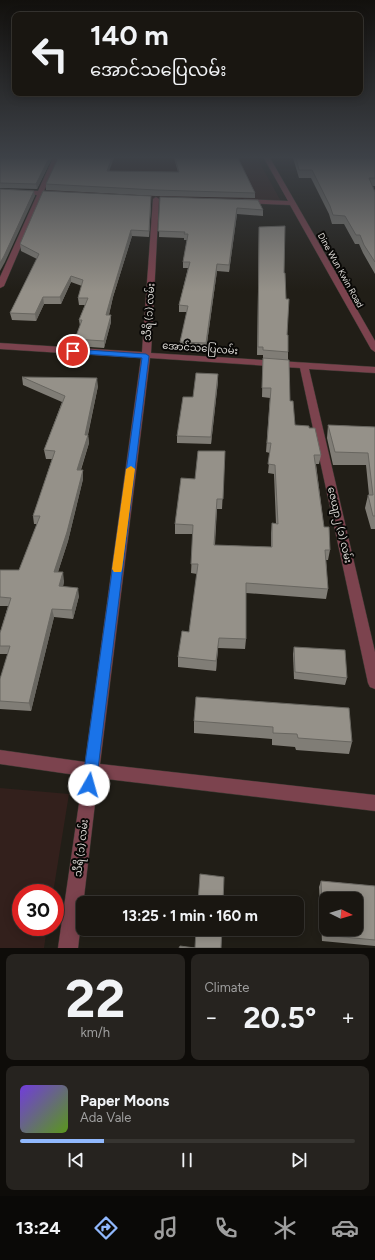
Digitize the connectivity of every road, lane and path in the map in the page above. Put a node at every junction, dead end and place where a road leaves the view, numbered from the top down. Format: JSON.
{"nodes":[{"id":1,"x":37,"y":202,"type":"edge"},
{"id":2,"x":156,"y":202,"type":"edge"},
{"id":3,"x":273,"y":202,"type":"edge"},
{"id":4,"x":293,"y":203,"type":"joint"},
{"id":5,"x":0,"y":286,"type":"edge"},
{"id":6,"x":0,"y":346,"type":"edge"},
{"id":7,"x":375,"y":349,"type":"edge"},
{"id":8,"x":146,"y":356,"type":"junction"},
{"id":9,"x":304,"y":366,"type":"junction"},
{"id":10,"x":375,"y":370,"type":"edge"},
{"id":11,"x":375,"y":683,"type":"edge"},
{"id":12,"x":0,"y":757,"type":"edge"},
{"id":13,"x":91,"y":770,"type":"junction"},
{"id":14,"x":375,"y":803,"type":"edge"},
{"id":15,"x":68,"y":948,"type":"edge"}],
"edges":[{"from":1,"to":5,"type":"street"},
{"from":2,"to":8,"type":"street","name":"သီရိ (၁) လမ်း"},
{"from":3,"to":4,"type":"street"},
{"from":4,"to":7,"type":"street","name":"Dine Wun Kwin Road"},
{"from":6,"to":8,"type":"street","name":"အောင်သပြေလမ်း"},
{"from":8,"to":9,"type":"street","name":"အောင်သပြေလမ်း"},
{"from":8,"to":13,"type":"street","name":"သီရိ (၁) လမ်း"},
{"from":9,"to":10,"type":"street","name":"အောင်သပြေလမ်း"},
{"from":9,"to":11,"type":"street","name":"ဇေယျာ၂ (၁) လမ်း"},
{"from":12,"to":13,"type":"street"},
{"from":13,"to":14,"type":"street"},
{"from":13,"to":15,"type":"street","name":"သီရိ (၁) လမ်း"}]}
